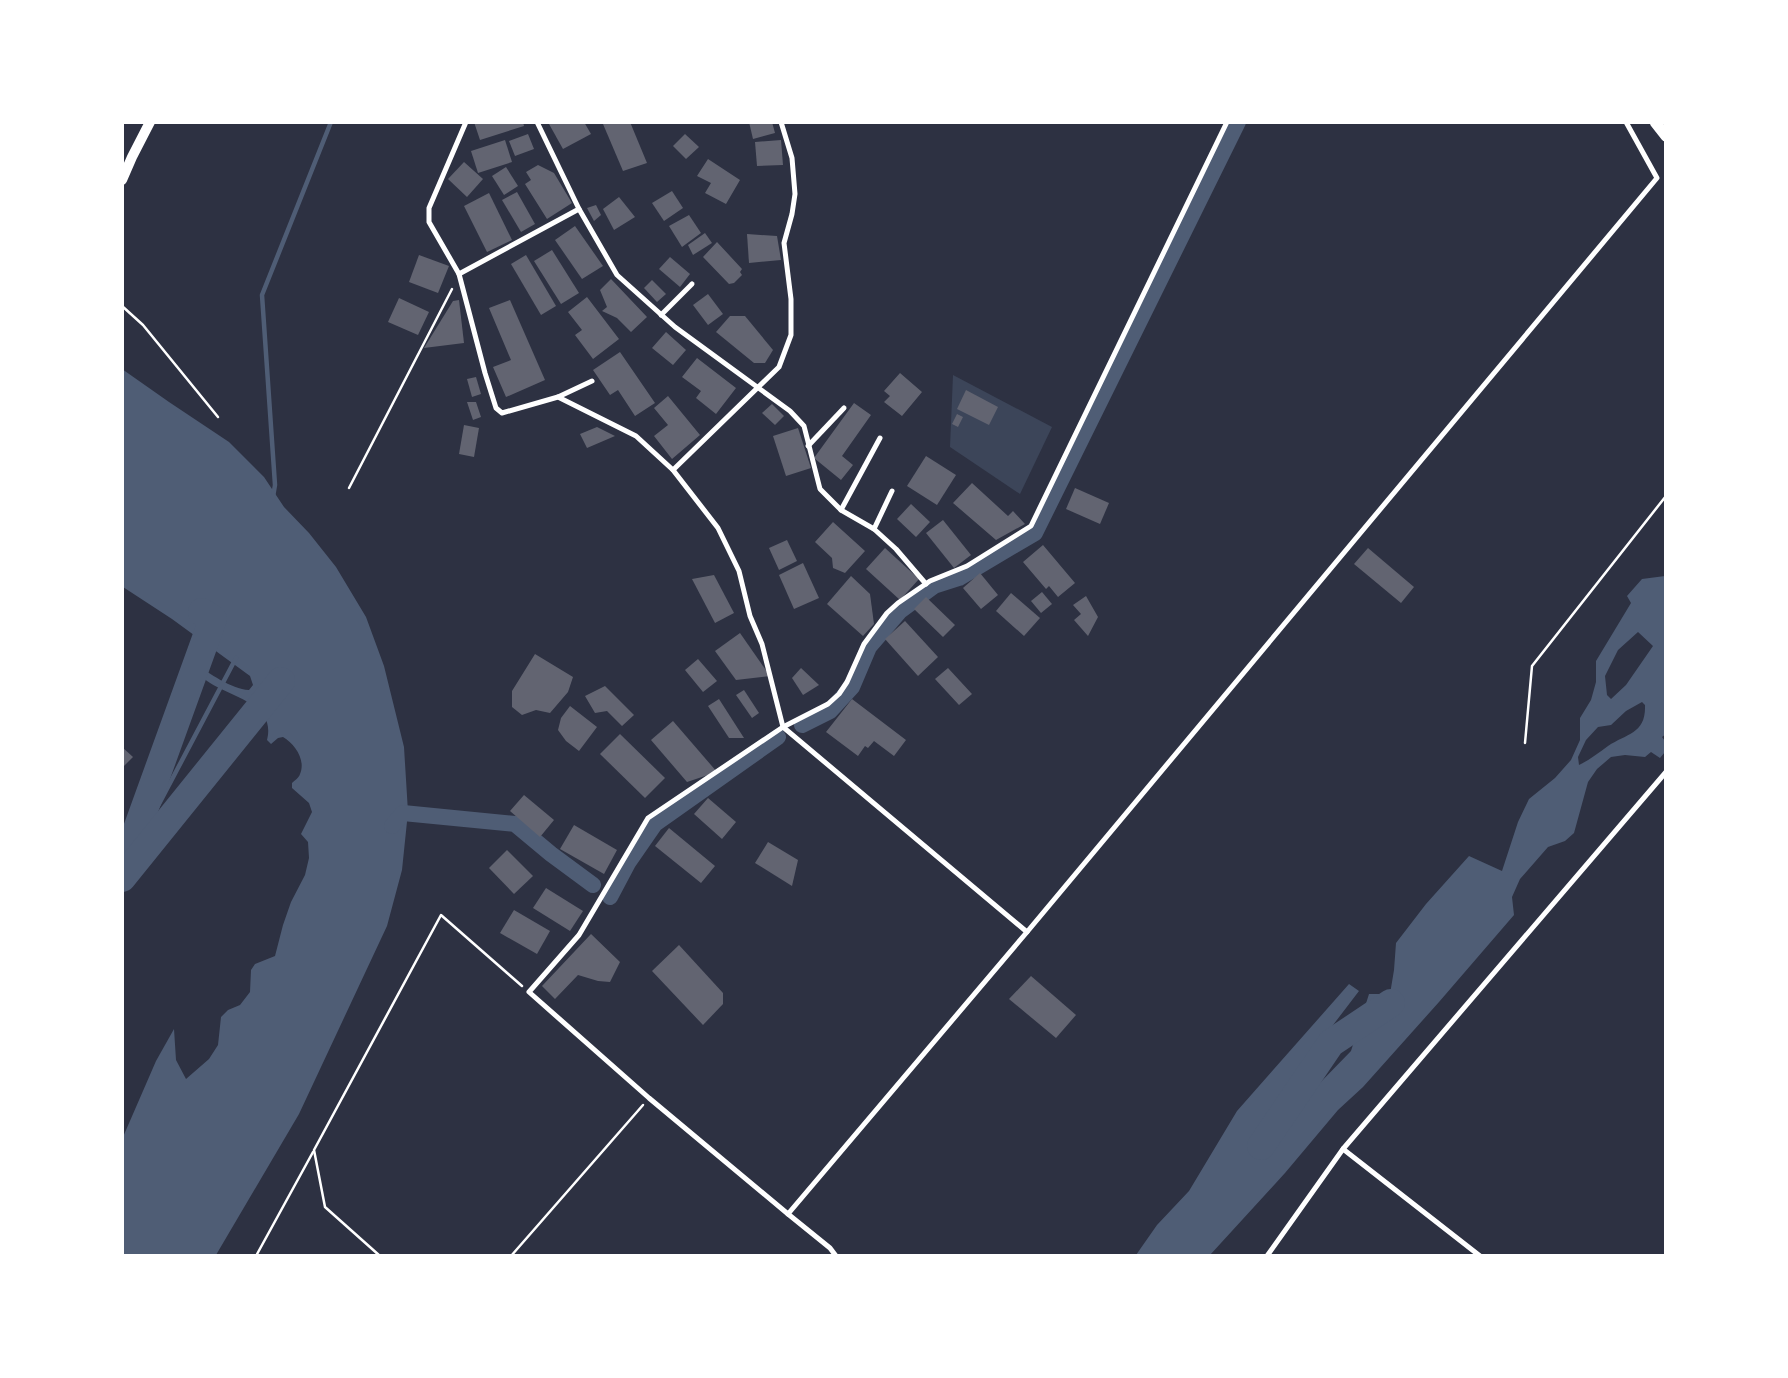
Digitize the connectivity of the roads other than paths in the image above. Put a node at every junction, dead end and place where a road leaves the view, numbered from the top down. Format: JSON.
{"nodes":[{"id":1,"x":150,"y":122,"type":"edge"},
{"id":2,"x":466,"y":122,"type":"edge"},
{"id":3,"x":537,"y":122,"type":"edge"},
{"id":4,"x":781,"y":122,"type":"edge"},
{"id":5,"x":1228,"y":122,"type":"edge"},
{"id":6,"x":1626,"y":122,"type":"edge"},
{"id":7,"x":1655,"y":122,"type":"edge"},
{"id":8,"x":1666,"y":136,"type":"edge"},
{"id":9,"x":122,"y":180,"type":"edge"},
{"id":10,"x":579,"y":209,"type":"junction"},
{"id":11,"x":459,"y":274,"type":"junction"},
{"id":12,"x":692,"y":284,"type":"dead end"},
{"id":13,"x":661,"y":315,"type":"junction"},
{"id":14,"x":592,"y":381,"type":"dead end"},
{"id":15,"x":758,"y":387,"type":"junction"},
{"id":16,"x":558,"y":397,"type":"junction"},
{"id":17,"x":844,"y":408,"type":"dead end"},
{"id":18,"x":880,"y":438,"type":"dead end"},
{"id":19,"x":808,"y":446,"type":"junction"},
{"id":20,"x":673,"y":470,"type":"junction"},
{"id":21,"x":892,"y":491,"type":"dead end"},
{"id":22,"x":841,"y":510,"type":"junction"},
{"id":23,"x":874,"y":529,"type":"junction"},
{"id":24,"x":926,"y":584,"type":"junction"},
{"id":25,"x":783,"y":727,"type":"junction"},
{"id":26,"x":1666,"y":772,"type":"edge"},
{"id":27,"x":1660,"y":778,"type":"junction"},
{"id":28,"x":1666,"y":782,"type":"edge"},
{"id":29,"x":1027,"y":932,"type":"junction"},
{"id":30,"x":1343,"y":1150,"type":"junction"},
{"id":31,"x":788,"y":1214,"type":"junction"},
{"id":32,"x":836,"y":1256,"type":"edge"},
{"id":33,"x":1267,"y":1256,"type":"edge"},
{"id":34,"x":1480,"y":1256,"type":"edge"}],
"edges":[{"from":1,"to":9,"type":"main road"},
{"from":2,"to":11,"type":"street"},
{"from":3,"to":10,"type":"street"},
{"from":4,"to":15,"type":"street"},
{"from":5,"to":24,"type":"street"},
{"from":6,"to":29,"type":"street"},
{"from":7,"to":8,"type":"main road"},
{"from":10,"to":11,"type":"street"},
{"from":10,"to":13,"type":"street"},
{"from":11,"to":16,"type":"street"},
{"from":12,"to":13,"type":"street"},
{"from":13,"to":15,"type":"street"},
{"from":14,"to":16,"type":"street"},
{"from":15,"to":19,"type":"street"},
{"from":15,"to":20,"type":"street"},
{"from":16,"to":20,"type":"street"},
{"from":17,"to":19,"type":"street"},
{"from":18,"to":22,"type":"street"},
{"from":19,"to":22,"type":"street"},
{"from":20,"to":25,"type":"street"},
{"from":21,"to":23,"type":"street"},
{"from":22,"to":23,"type":"street"},
{"from":23,"to":24,"type":"street"},
{"from":24,"to":25,"type":"street"},
{"from":25,"to":29,"type":"street"},
{"from":25,"to":31,"type":"street"},
{"from":26,"to":27,"type":"street"},
{"from":27,"to":28,"type":"street"},
{"from":27,"to":30,"type":"street"},
{"from":29,"to":31,"type":"street"},
{"from":30,"to":33,"type":"street"},
{"from":30,"to":34,"type":"street"},
{"from":31,"to":32,"type":"street"}]}
